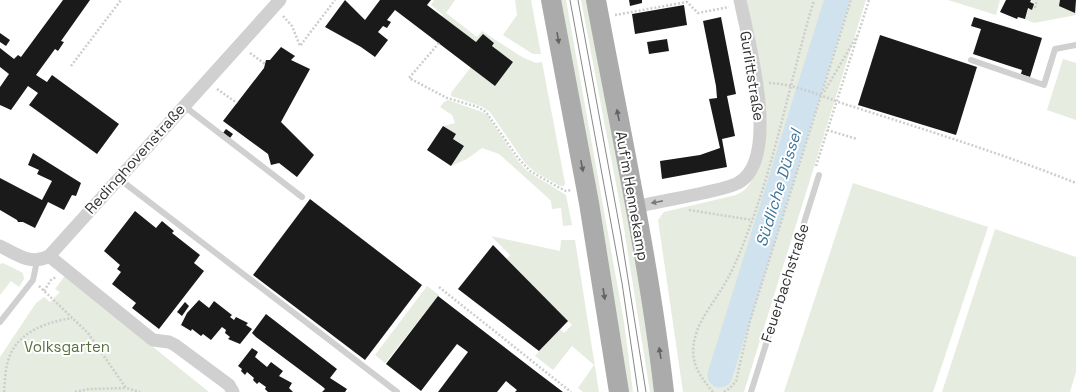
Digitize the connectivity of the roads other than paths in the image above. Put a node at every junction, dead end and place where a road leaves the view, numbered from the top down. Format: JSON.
{"nodes":[{"id":1,"x":551,"y":0,"type":"edge"},
{"id":2,"x":596,"y":0,"type":"edge"},
{"id":3,"x":740,"y":3,"type":"edge"},
{"id":4,"x":277,"y":4,"type":"edge"},
{"id":5,"x":1076,"y":45,"type":"edge"},
{"id":6,"x":971,"y":60,"type":"dead end"},
{"id":7,"x":184,"y":106,"type":"junction"},
{"id":8,"x":819,"y":175,"type":"road end"},
{"id":9,"x":118,"y":178,"type":"junction"},
{"id":10,"x":302,"y":197,"type":"dead end"},
{"id":11,"x":635,"y":207,"type":"junction"},
{"id":12,"x":0,"y":246,"type":"edge"},
{"id":13,"x":43,"y":258,"type":"junction"},
{"id":14,"x":0,"y":322,"type":"edge"},
{"id":15,"x":233,"y":392,"type":"edge"},
{"id":16,"x":397,"y":392,"type":"edge"},
{"id":17,"x":618,"y":392,"type":"edge"},
{"id":18,"x":664,"y":392,"type":"edge"},
{"id":19,"x":751,"y":392,"type":"edge"}],
"edges":[{"from":1,"to":17,"type":"main road","one_way":true},
{"from":11,"to":2,"type":"main road","name":"Auf'm Hennekamp","one_way":true},
{"from":3,"to":11,"type":"street","name":"Gurlittstraße","one_way":true},
{"from":4,"to":7,"type":"street","name":"Redinghovenstraße"},
{"from":5,"to":6,"type":"lane"},
{"from":7,"to":9,"type":"street","name":"Redinghovenstraße"},
{"from":7,"to":10,"type":"lane"},
{"from":8,"to":19,"type":"lane","name":"Feuerbachstraße"},
{"from":9,"to":13,"type":"street","name":"Redinghovenstraße"},
{"from":9,"to":16,"type":"lane"},
{"from":18,"to":11,"type":"main road","name":"Auf'm Hennekamp","one_way":true},
{"from":12,"to":13,"type":"street"},
{"from":13,"to":14,"type":"lane","name":"Redinghovenstraße"},
{"from":13,"to":15,"type":"street"}]}
